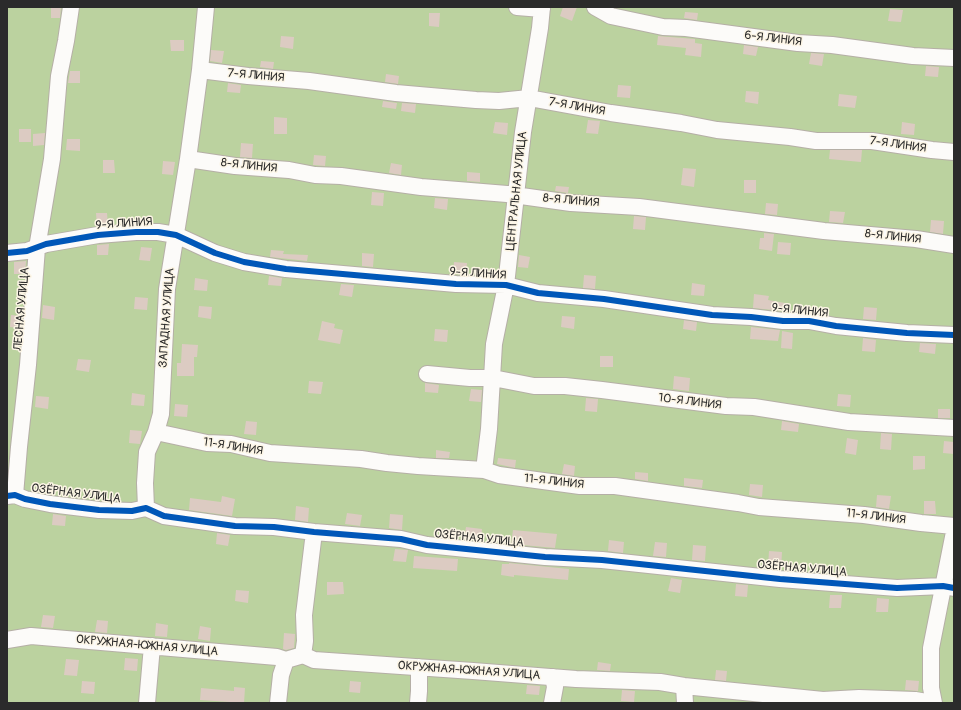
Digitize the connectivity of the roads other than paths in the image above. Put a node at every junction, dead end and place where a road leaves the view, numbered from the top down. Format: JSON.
{"nodes":[{"id":1,"x":71,"y":7,"type":"edge"},
{"id":2,"x":206,"y":7,"type":"edge"},
{"id":3,"x":517,"y":7,"type":"edge"},
{"id":4,"x":595,"y":7,"type":"edge"},
{"id":5,"x":542,"y":8,"type":"edge"},
{"id":6,"x":954,"y":58,"type":"edge"},
{"id":7,"x":200,"y":70,"type":"junction"},
{"id":8,"x":529,"y":98,"type":"junction"},
{"id":9,"x":954,"y":152,"type":"edge"},
{"id":10,"x":188,"y":158,"type":"junction"},
{"id":11,"x":517,"y":196,"type":"junction"},
{"id":12,"x":176,"y":235,"type":"junction"},
{"id":13,"x":954,"y":244,"type":"edge"},
{"id":14,"x":37,"y":248,"type":"junction"},
{"id":15,"x":7,"y":253,"type":"edge"},
{"id":16,"x":506,"y":285,"type":"junction"},
{"id":17,"x":954,"y":335,"type":"edge"},
{"id":18,"x":427,"y":374,"type":"dead end"},
{"id":19,"x":493,"y":378,"type":"junction"},
{"id":20,"x":954,"y":428,"type":"edge"},
{"id":21,"x":156,"y":432,"type":"junction"},
{"id":22,"x":484,"y":470,"type":"junction"},
{"id":23,"x":11,"y":495,"type":"edge"},
{"id":24,"x":146,"y":508,"type":"junction"},
{"id":25,"x":954,"y":526,"type":"edge"},
{"id":26,"x":314,"y":532,"type":"junction"},
{"id":27,"x":954,"y":532,"type":"edge"},
{"id":28,"x":949,"y":587,"type":"edge"},
{"id":29,"x":7,"y":640,"type":"edge"},
{"id":30,"x":152,"y":646,"type":"junction"},
{"id":31,"x":303,"y":655,"type":"junction"},
{"id":32,"x":286,"y":660,"type":"junction"},
{"id":33,"x":419,"y":667,"type":"junction"},
{"id":34,"x":553,"y":677,"type":"junction"},
{"id":35,"x":684,"y":686,"type":"junction"},
{"id":36,"x":822,"y":701,"type":"edge"},
{"id":37,"x":147,"y":703,"type":"edge"},
{"id":38,"x":278,"y":703,"type":"edge"},
{"id":39,"x":418,"y":703,"type":"edge"},
{"id":40,"x":552,"y":703,"type":"edge"},
{"id":41,"x":685,"y":703,"type":"edge"},
{"id":42,"x":933,"y":703,"type":"edge"}],
"edges":[{"from":1,"to":14,"type":"street","name":"ЛЕСНАЯ УЛИЦА"},
{"from":2,"to":7,"type":"street","name":"ЗАПАДНАЯ УЛИЦА"},
{"from":3,"to":5,"type":"street"},
{"from":4,"to":6,"type":"street","name":"6-Я ЛИНИЯ"},
{"from":5,"to":8,"type":"street","name":"ЦЕНТРАЛЬНАЯ УЛИЦА"},
{"from":7,"to":8,"type":"street","name":"7-Я ЛИНИЯ"},
{"from":7,"to":10,"type":"street","name":"ЗАПАДНАЯ УЛИЦА"},
{"from":8,"to":9,"type":"street","name":"7-Я ЛИНИЯ"},
{"from":8,"to":11,"type":"street","name":"ЦЕНТРАЛЬНАЯ УЛИЦА"},
{"from":10,"to":11,"type":"street","name":"8-Я ЛИНИЯ"},
{"from":10,"to":12,"type":"street","name":"ЗАПАДНАЯ УЛИЦА"},
{"from":11,"to":13,"type":"street","name":"8-Я ЛИНИЯ"},
{"from":11,"to":16,"type":"street","name":"ЦЕНТРАЛЬНАЯ УЛИЦА"},
{"from":12,"to":14,"type":"street","name":"9-Я ЛИНИЯ"},
{"from":12,"to":16,"type":"street","name":"9-Я ЛИНИЯ"},
{"from":12,"to":21,"type":"street","name":"ЗАПАДНАЯ УЛИЦА"},
{"from":14,"to":15,"type":"street","name":"9-Я ЛИНИЯ"},
{"from":14,"to":23,"type":"street","name":"ЛЕСНАЯ УЛИЦА"},
{"from":16,"to":17,"type":"street","name":"9-Я ЛИНИЯ"},
{"from":16,"to":19,"type":"street","name":"ЦЕНТРАЛЬНАЯ УЛИЦА"},
{"from":18,"to":19,"type":"street","name":"10-Я ЛИНИЯ"},
{"from":19,"to":20,"type":"street","name":"10-Я ЛИНИЯ"},
{"from":19,"to":22,"type":"street","name":"ЦЕНТРАЛЬНАЯ УЛИЦА"},
{"from":21,"to":22,"type":"street","name":"11-Я ЛИНИЯ"},
{"from":21,"to":24,"type":"street","name":"ЗАПАДНАЯ УЛИЦА"},
{"from":22,"to":25,"type":"street","name":"11-Я ЛИНИЯ"},
{"from":23,"to":24,"type":"street","name":"ОЗЁРНАЯ УЛИЦА"},
{"from":24,"to":26,"type":"street","name":"ОЗЁРНАЯ УЛИЦА"},
{"from":26,"to":28,"type":"street","name":"ОЗЁРНАЯ УЛИЦА"},
{"from":26,"to":31,"type":"street"},
{"from":27,"to":28,"type":"street"},
{"from":28,"to":42,"type":"street"},
{"from":29,"to":30,"type":"street","name":"ОКРУЖНАЯ-ЮЖНАЯ УЛИЦА"},
{"from":30,"to":32,"type":"street","name":"ОКРУЖНАЯ-ЮЖНАЯ УЛИЦА"},
{"from":30,"to":37,"type":"street"},
{"from":31,"to":32,"type":"street","name":"ОКРУЖНАЯ-ЮЖНАЯ УЛИЦА"},
{"from":31,"to":33,"type":"street","name":"ОКРУЖНАЯ-ЮЖНАЯ УЛИЦА"},
{"from":32,"to":38,"type":"street"},
{"from":33,"to":34,"type":"street","name":"ОКРУЖНАЯ-ЮЖНАЯ УЛИЦА"},
{"from":33,"to":39,"type":"street"},
{"from":34,"to":35,"type":"street","name":"ОКРУЖНАЯ-ЮЖНАЯ УЛИЦА"},
{"from":34,"to":40,"type":"street"},
{"from":35,"to":36,"type":"street","name":"ОКРУЖНАЯ-ЮЖНАЯ УЛИЦА"},
{"from":35,"to":41,"type":"street"},
{"from":36,"to":42,"type":"street","name":"ОКРУЖНАЯ-ЮЖНАЯ УЛИЦА"}]}
